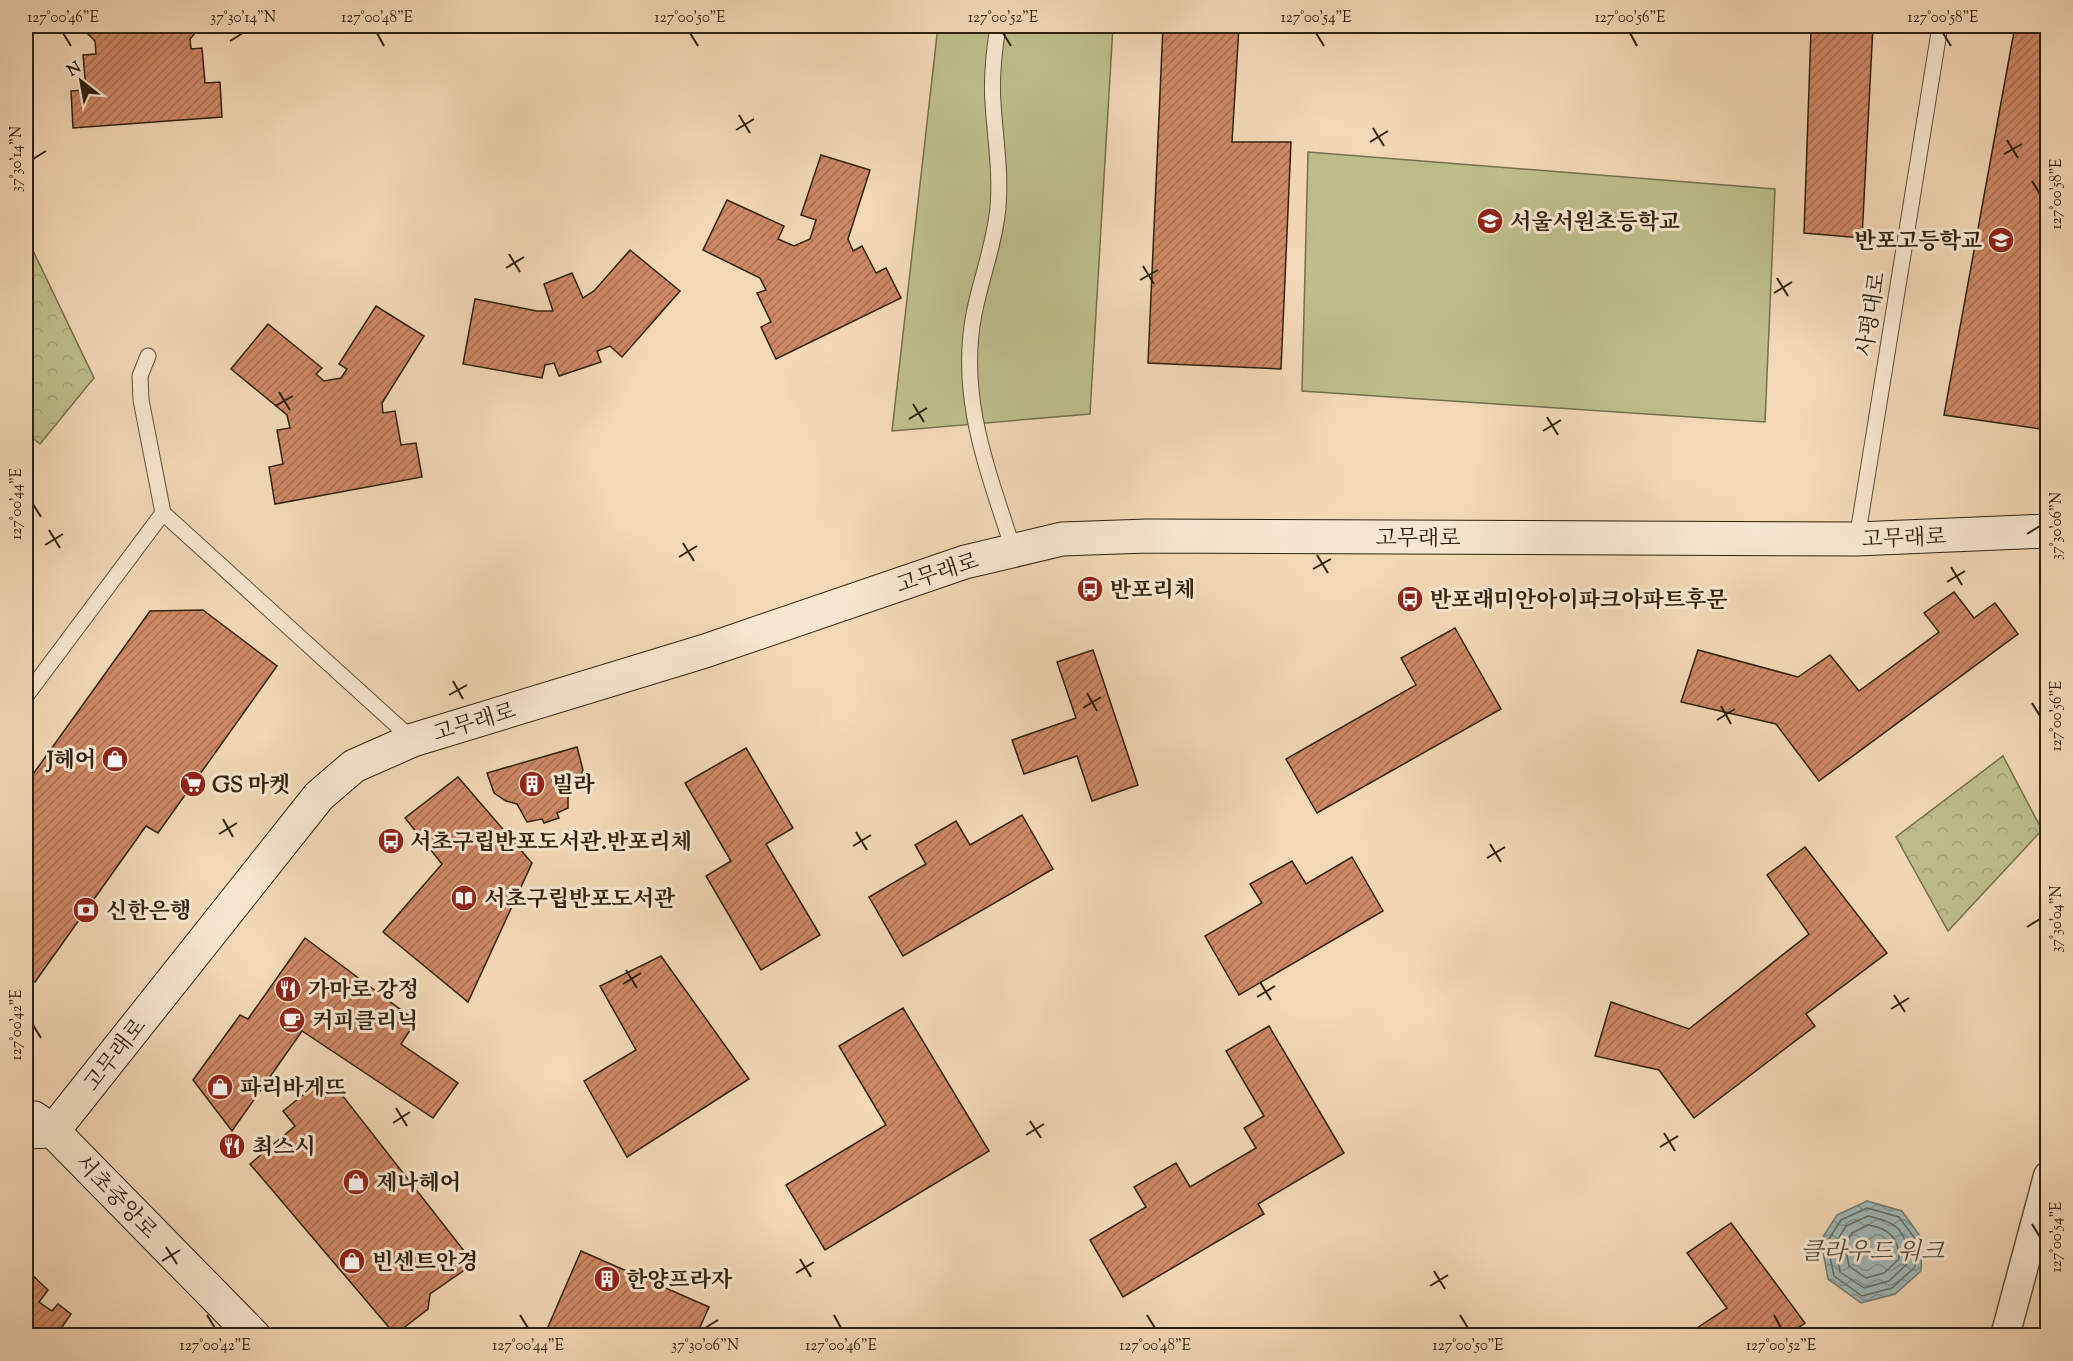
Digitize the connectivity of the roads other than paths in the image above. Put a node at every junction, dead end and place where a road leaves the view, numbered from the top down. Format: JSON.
{"nodes":[{"id":1,"x":998,"y":26,"type":"edge"},
{"id":2,"x":1940,"y":26,"type":"edge"},
{"id":3,"x":148,"y":356,"type":"dead end"},
{"id":4,"x":163,"y":513,"type":"junction"},
{"id":5,"x":2048,"y":531,"type":"edge"},
{"id":6,"x":1857,"y":539,"type":"junction"},
{"id":7,"x":1013,"y":549,"type":"junction"},
{"id":8,"x":26,"y":696,"type":"edge"},
{"id":9,"x":413,"y":740,"type":"junction"},
{"id":10,"x":26,"y":1112,"type":"edge"},
{"id":11,"x":39,"y":1131,"type":"edge"},
{"id":12,"x":2048,"y":1176,"type":"edge"},
{"id":13,"x":254,"y":1335,"type":"edge"},
{"id":14,"x":2005,"y":1335,"type":"edge"}],
"edges":[{"from":1,"to":7,"type":"lane"},
{"from":2,"to":6,"type":"lane","name":"사평대로"},
{"from":3,"to":4,"type":"lane"},
{"from":4,"to":8,"type":"lane"},
{"from":4,"to":9,"type":"lane"},
{"from":5,"to":6,"type":"street","name":"고무래로"},
{"from":6,"to":7,"type":"street","name":"고무래로"},
{"from":7,"to":9,"type":"street","name":"고무래로"},
{"from":9,"to":11,"type":"street","name":"고무래로"},
{"from":10,"to":11,"type":"street","name":"서초중앙로"},
{"from":11,"to":13,"type":"street","name":"서초중앙로"},
{"from":12,"to":14,"type":"street"}]}
